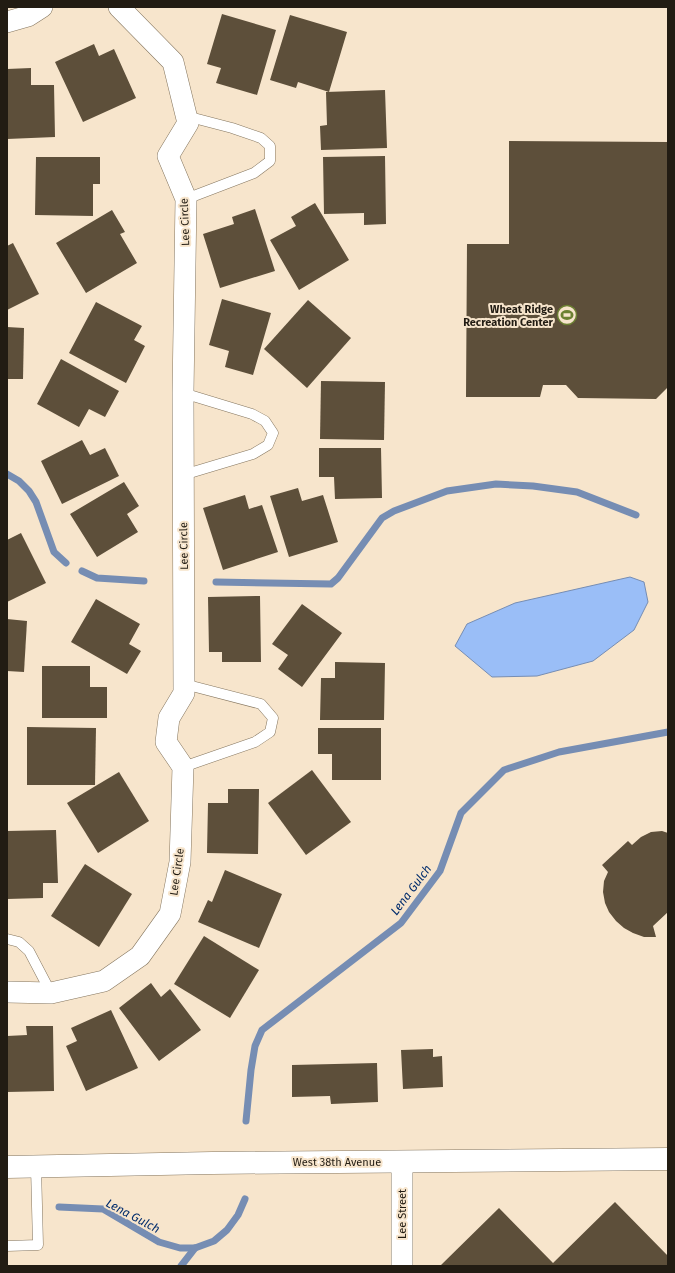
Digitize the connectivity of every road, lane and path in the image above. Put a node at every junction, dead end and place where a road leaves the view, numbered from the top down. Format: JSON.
{"nodes":[{"id":1,"x":42,"y":7,"type":"edge"},
{"id":2,"x":119,"y":7,"type":"edge"},
{"id":3,"x":7,"y":22,"type":"edge"},
{"id":4,"x":186,"y":116,"type":"junction"},
{"id":5,"x":186,"y":199,"type":"junction"},
{"id":6,"x":183,"y":393,"type":"junction"},
{"id":7,"x":183,"y":475,"type":"junction"},
{"id":8,"x":184,"y":684,"type":"junction"},
{"id":9,"x":183,"y":767,"type":"junction"},
{"id":10,"x":7,"y":939,"type":"edge"},
{"id":11,"x":7,"y":992,"type":"edge"},
{"id":12,"x":51,"y":993,"type":"junction"},
{"id":13,"x":668,"y":1159,"type":"edge"},
{"id":14,"x":402,"y":1162,"type":"junction"},
{"id":15,"x":7,"y":1167,"type":"edge"},
{"id":16,"x":36,"y":1167,"type":"junction"},
{"id":17,"x":7,"y":1246,"type":"edge"},
{"id":18,"x":402,"y":1266,"type":"edge"}],
"edges":[{"from":1,"to":3,"type":"street"},
{"from":2,"to":4,"type":"street","name":"Lee Circle"},
{"from":4,"to":5,"type":"street","name":"Lee Circle"},
{"from":4,"to":5,"type":"lane"},
{"from":5,"to":6,"type":"street","name":"Lee Circle"},
{"from":6,"to":7,"type":"street","name":"Lee Circle"},
{"from":6,"to":7,"type":"lane"},
{"from":7,"to":8,"type":"street","name":"Lee Circle"},
{"from":8,"to":9,"type":"street","name":"Lee Circle"},
{"from":8,"to":9,"type":"lane"},
{"from":9,"to":12,"type":"street","name":"Lee Circle"},
{"from":10,"to":12,"type":"lane"},
{"from":11,"to":12,"type":"street","name":"Lee Circle"},
{"from":13,"to":14,"type":"street","name":"West 38th Avenue"},
{"from":14,"to":16,"type":"street","name":"West 38th Avenue"},
{"from":14,"to":18,"type":"street","name":"Lee Street"},
{"from":15,"to":16,"type":"street","name":"West 38th Avenue"},
{"from":16,"to":17,"type":"lane"}]}
